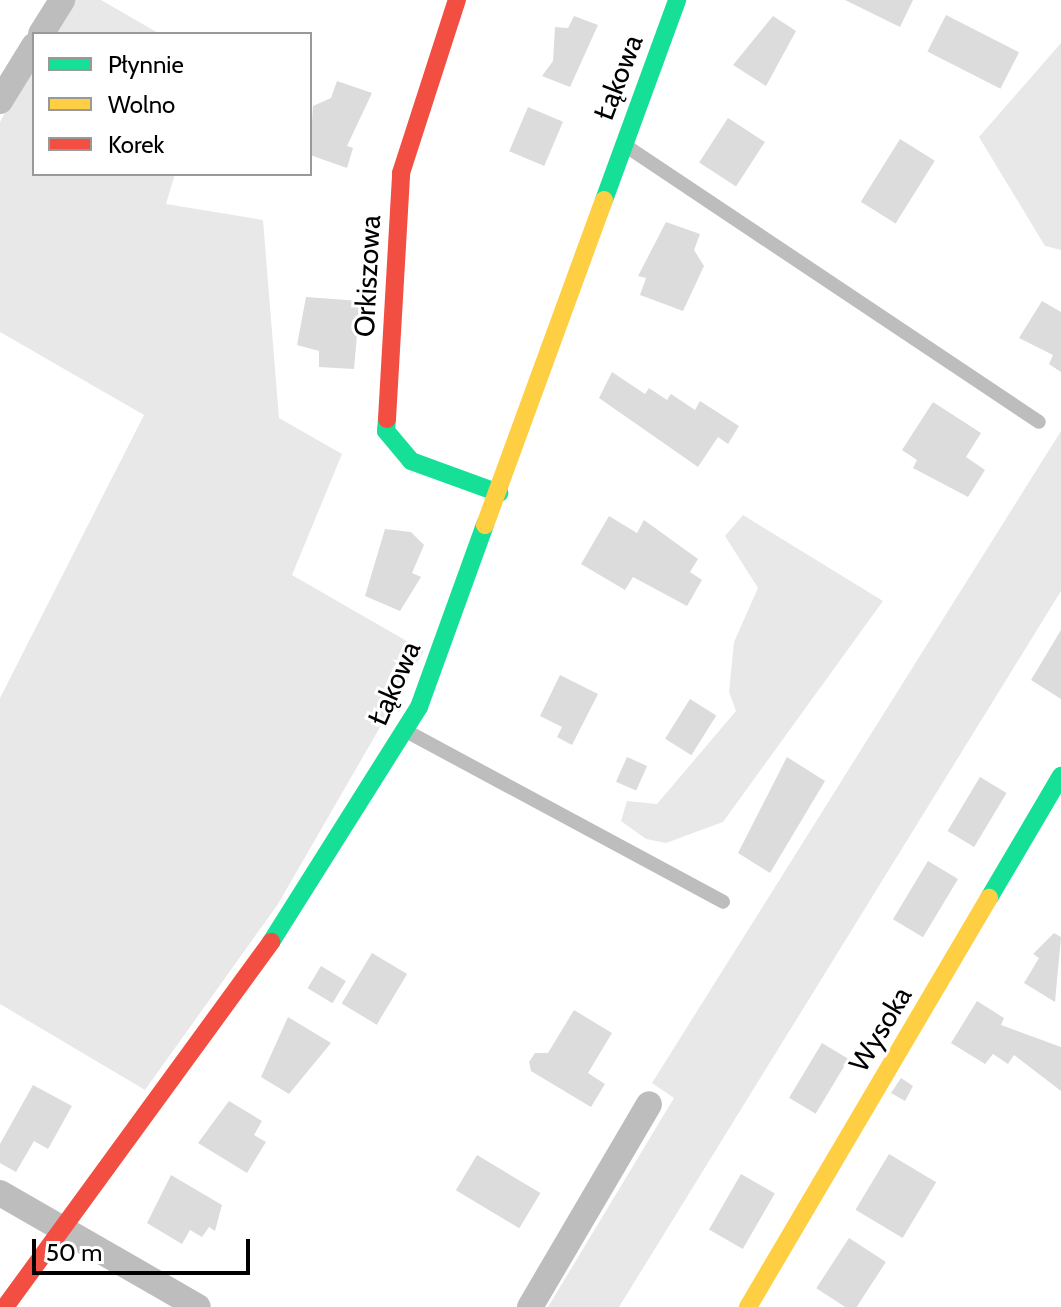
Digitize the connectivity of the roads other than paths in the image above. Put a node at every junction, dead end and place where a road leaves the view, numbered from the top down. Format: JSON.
{"nodes":[{"id":1,"x":62,"y":0,"type":"edge"},
{"id":2,"x":457,"y":0,"type":"edge"},
{"id":3,"x":677,"y":0,"type":"edge"},
{"id":4,"x":42,"y":32,"type":"edge"},
{"id":5,"x":32,"y":49,"type":"edge"},
{"id":6,"x":0,"y":101,"type":"edge"},
{"id":7,"x":623,"y":144,"type":"junction"},
{"id":8,"x":1039,"y":422,"type":"dead end"},
{"id":9,"x":499,"y":493,"type":"junction"},
{"id":10,"x":405,"y":731,"type":"junction"},
{"id":11,"x":1061,"y":778,"type":"edge"},
{"id":12,"x":723,"y":902,"type":"dead end"},
{"id":13,"x":649,"y":1104,"type":"dead end"},
{"id":14,"x":0,"y":1193,"type":"edge"},
{"id":15,"x":63,"y":1229,"type":"junction"},
{"id":16,"x":5,"y":1307,"type":"edge"},
{"id":17,"x":198,"y":1307,"type":"edge"},
{"id":18,"x":530,"y":1307,"type":"edge"},
{"id":19,"x":748,"y":1307,"type":"edge"}],
"edges":[{"from":1,"to":4,"type":"street"},
{"from":2,"to":9,"type":"street","name":"Orkiszowa"},
{"from":3,"to":7,"type":"street","name":"Łąkowa"},
{"from":5,"to":6,"type":"street"},
{"from":7,"to":8,"type":"lane"},
{"from":7,"to":9,"type":"street","name":"Łąkowa"},
{"from":9,"to":10,"type":"street","name":"Łąkowa"},
{"from":10,"to":12,"type":"lane"},
{"from":10,"to":15,"type":"street","name":"Łąkowa"},
{"from":11,"to":19,"type":"street","name":"Wysoka"},
{"from":13,"to":18,"type":"street"},
{"from":14,"to":15,"type":"street"},
{"from":15,"to":16,"type":"street","name":"Łąkowa"},
{"from":15,"to":17,"type":"street"}]}
